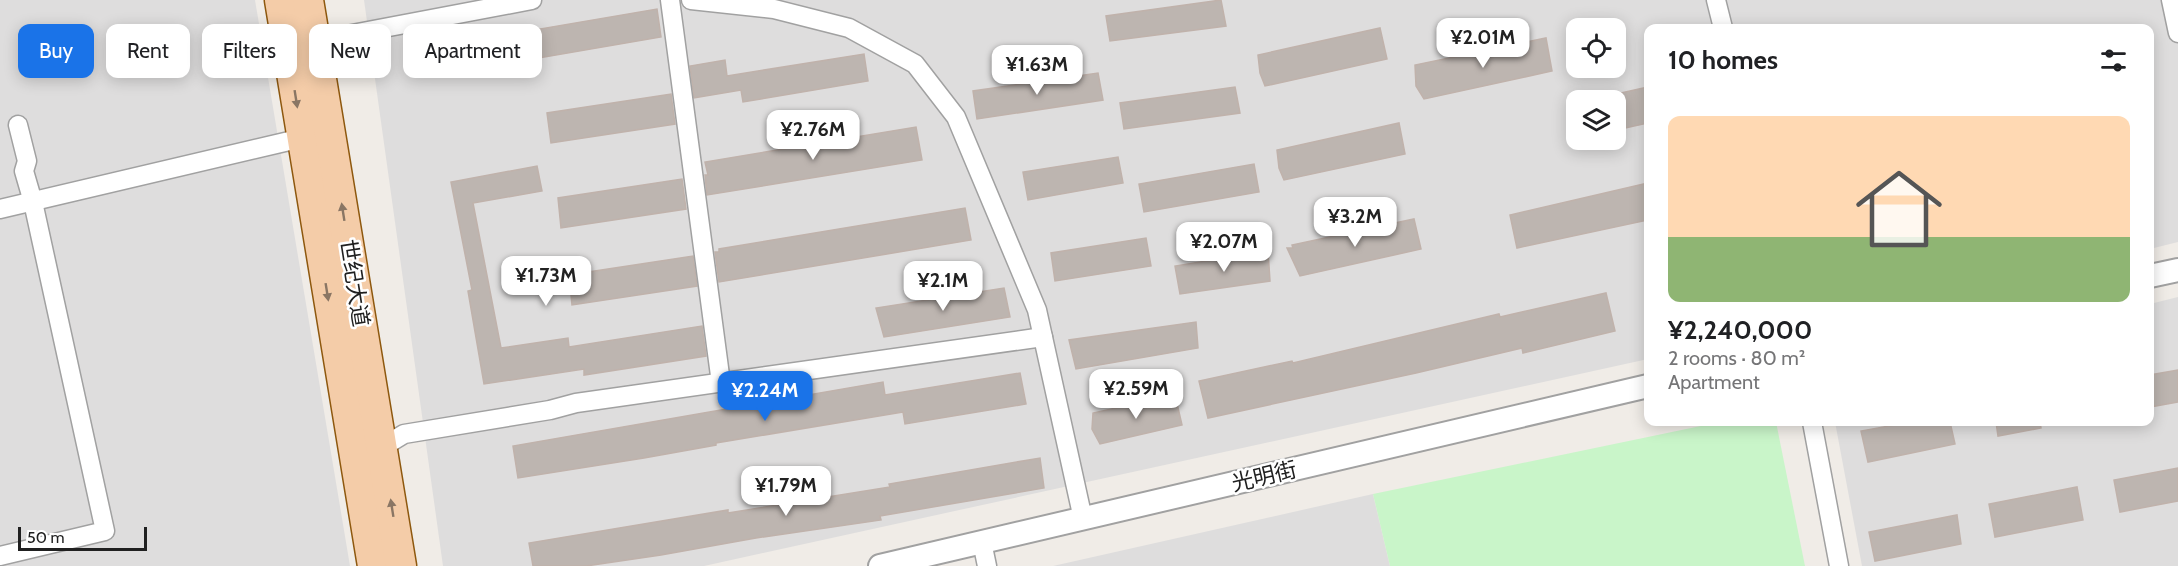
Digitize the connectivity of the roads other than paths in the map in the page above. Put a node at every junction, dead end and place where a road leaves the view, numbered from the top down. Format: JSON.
{"nodes":[{"id":1,"x":280,"y":0,"type":"edge"},
{"id":2,"x":308,"y":0,"type":"edge"},
{"id":3,"x":532,"y":0,"type":"edge"},
{"id":4,"x":670,"y":0,"type":"edge"},
{"id":5,"x":691,"y":0,"type":"edge"},
{"id":6,"x":1716,"y":0,"type":"edge"},
{"id":7,"x":2171,"y":0,"type":"edge"},
{"id":8,"x":312,"y":24,"type":"edge"},
{"id":9,"x":1722,"y":24,"type":"edge"},
{"id":10,"x":391,"y":27,"type":"edge"},
{"id":11,"x":2178,"y":33,"type":"edge"},
{"id":12,"x":320,"y":78,"type":"edge"},
{"id":13,"x":18,"y":125,"type":"dead end"},
{"id":14,"x":302,"y":138,"type":"junction"},
{"id":15,"x":33,"y":202,"type":"junction"},
{"id":16,"x":0,"y":209,"type":"edge"},
{"id":17,"x":2178,"y":270,"type":"edge"},
{"id":18,"x":2154,"y":275,"type":"edge"},
{"id":19,"x":1043,"y":337,"type":"junction"},
{"id":20,"x":721,"y":383,"type":"junction"},
{"id":21,"x":1644,"y":387,"type":"edge"},
{"id":22,"x":1813,"y":426,"type":"edge"},
{"id":23,"x":368,"y":454,"type":"junction"},
{"id":24,"x":1083,"y":519,"type":"junction"},
{"id":25,"x":982,"y":542,"type":"junction"},
{"id":26,"x":0,"y":556,"type":"edge"},
{"id":27,"x":373,"y":566,"type":"edge"},
{"id":28,"x":401,"y":566,"type":"edge"},
{"id":29,"x":880,"y":566,"type":"edge"},
{"id":30,"x":987,"y":566,"type":"edge"},
{"id":31,"x":1839,"y":566,"type":"edge"}],
"edges":[{"from":1,"to":14,"type":"main road","name":"世纪大道","one_way":true},
{"from":2,"to":8,"type":"main road","name":"世纪大道"},
{"from":3,"to":10,"type":"street"},
{"from":4,"to":20,"type":"street"},
{"from":5,"to":19,"type":"street"},
{"from":6,"to":9,"type":"street"},
{"from":7,"to":11,"type":"street"},
{"from":23,"to":12,"type":"main road","name":"世纪大道","one_way":true},
{"from":13,"to":15,"type":"street"},
{"from":14,"to":15,"type":"street"},
{"from":14,"to":23,"type":"main road","name":"世纪大道","one_way":true},
{"from":15,"to":16,"type":"street"},
{"from":15,"to":26,"type":"street"},
{"from":17,"to":18,"type":"street"},
{"from":19,"to":20,"type":"street"},
{"from":19,"to":24,"type":"street"},
{"from":20,"to":23,"type":"street"},
{"from":21,"to":24,"type":"street","name":"光明街"},
{"from":22,"to":31,"type":"street"},
{"from":23,"to":27,"type":"main road","name":"世纪大道"},
{"from":28,"to":23,"type":"main road","name":"世纪大道","one_way":true},
{"from":24,"to":25,"type":"street","name":"光明街"},
{"from":25,"to":29,"type":"street","name":"光明街"},
{"from":25,"to":30,"type":"street"}]}
